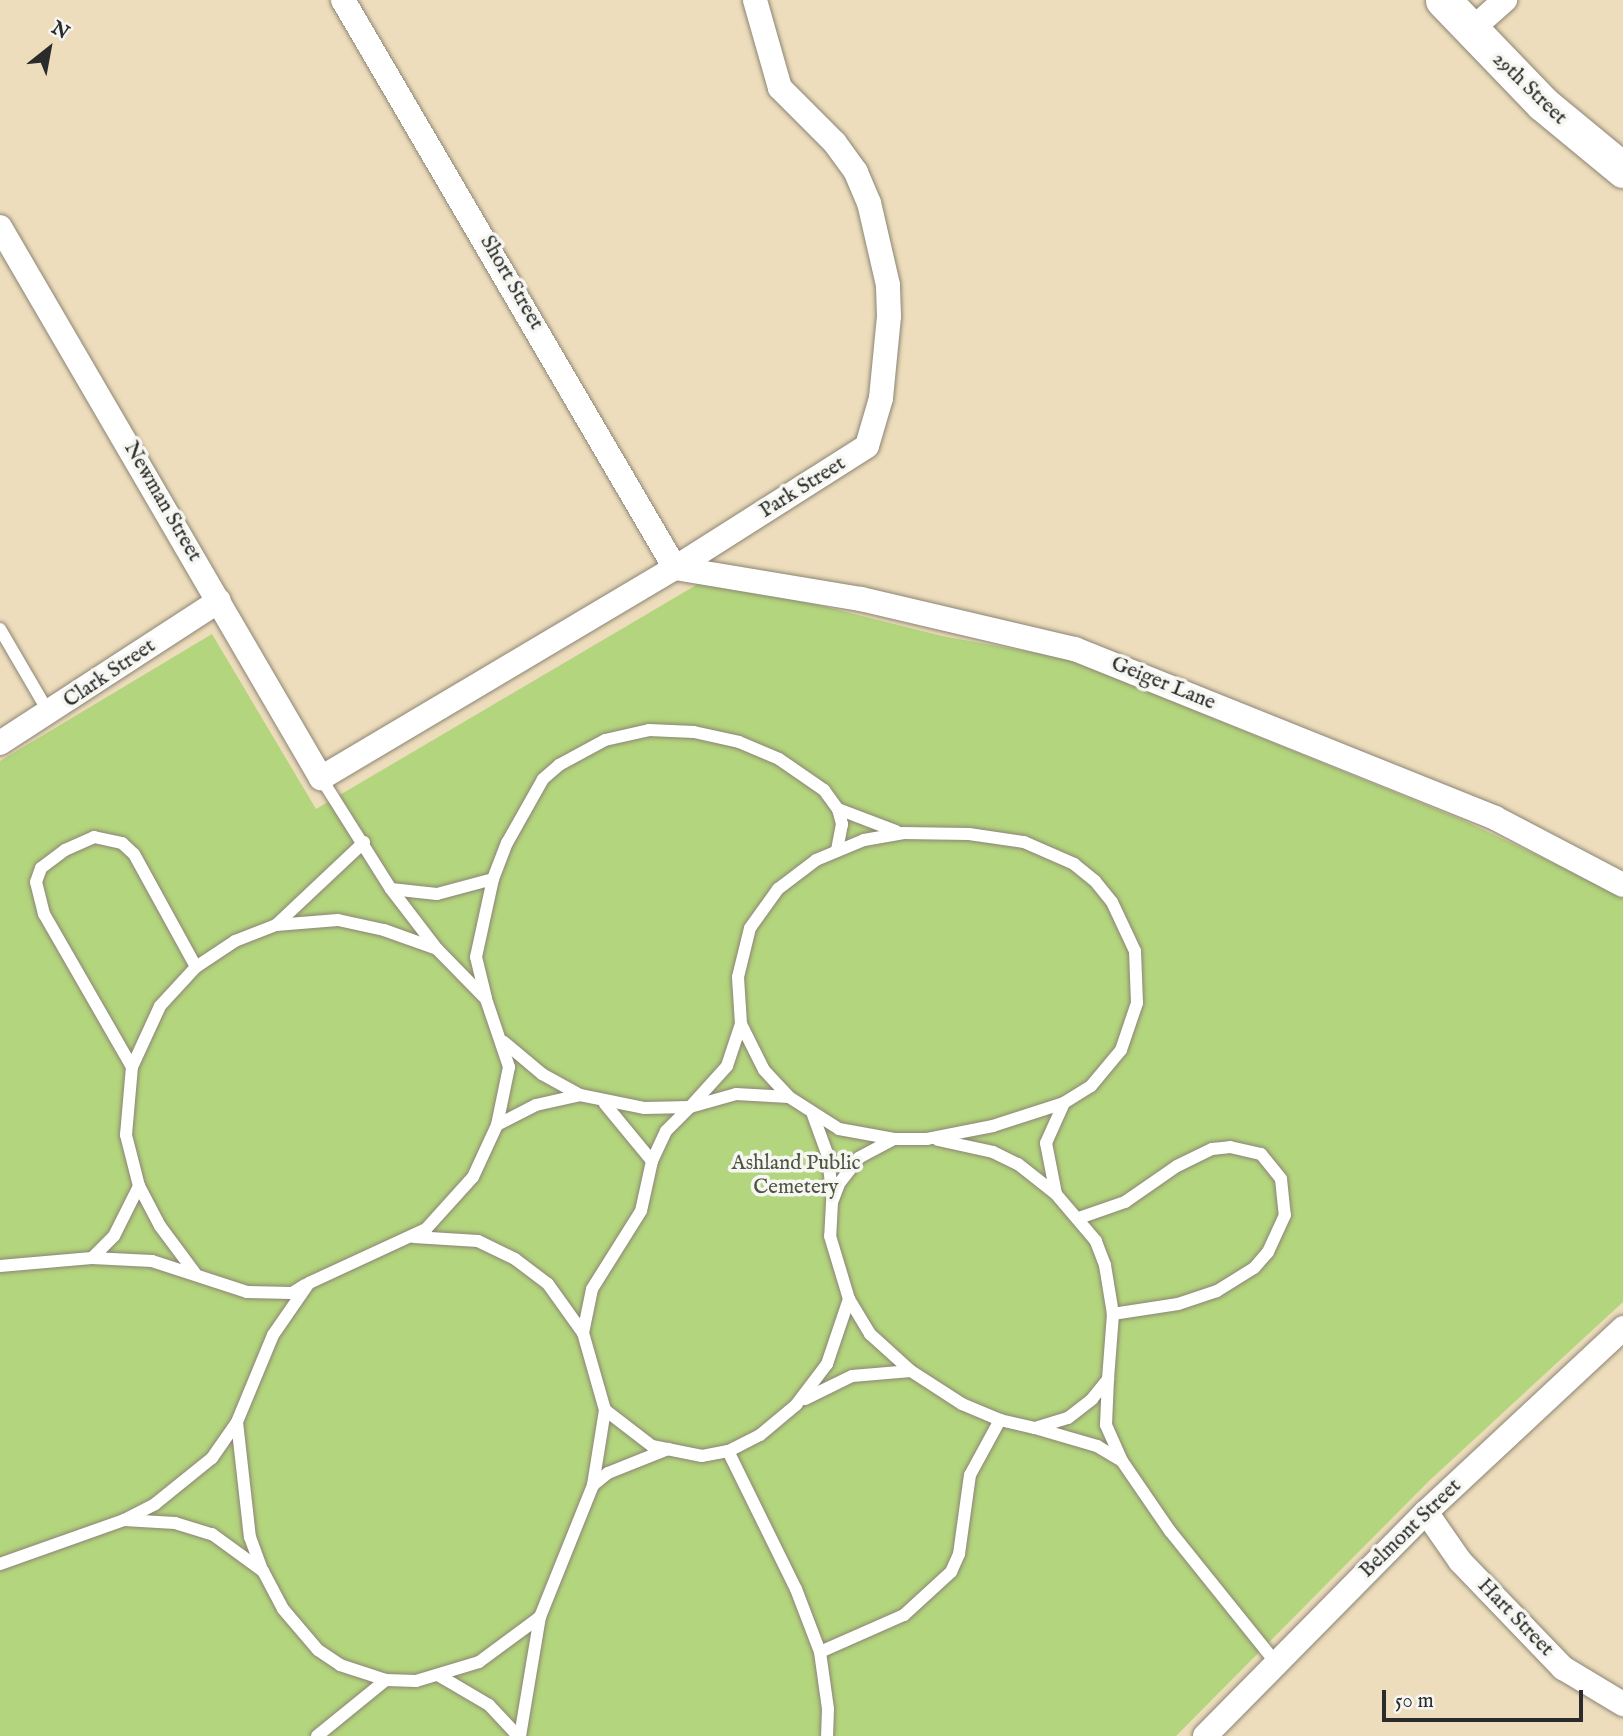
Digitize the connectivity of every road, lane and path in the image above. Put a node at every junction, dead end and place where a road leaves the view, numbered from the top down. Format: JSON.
{"nodes":[{"id":1,"x":343,"y":0,"type":"edge"},
{"id":2,"x":755,"y":0,"type":"edge"},
{"id":3,"x":1443,"y":0,"type":"edge"},
{"id":4,"x":1505,"y":0,"type":"edge"},
{"id":5,"x":1470,"y":31,"type":"junction"},
{"id":6,"x":1623,"y":170,"type":"edge"},
{"id":7,"x":0,"y":227,"type":"edge"},
{"id":8,"x":675,"y":568,"type":"junction"},
{"id":9,"x":219,"y":601,"type":"junction"},
{"id":10,"x":0,"y":629,"type":"edge"},
{"id":11,"x":50,"y":714,"type":"junction"},
{"id":12,"x":0,"y":743,"type":"edge"},
{"id":13,"x":321,"y":778,"type":"junction"},
{"id":14,"x":838,"y":809,"type":"junction"},
{"id":15,"x":902,"y":833,"type":"junction"},
{"id":16,"x":364,"y":842,"type":"junction"},
{"id":17,"x":837,"y":850,"type":"junction"},
{"id":18,"x":493,"y":879,"type":"junction"},
{"id":19,"x":1623,"y":885,"type":"edge"},
{"id":20,"x":391,"y":889,"type":"junction"},
{"id":21,"x":276,"y":925,"type":"junction"},
{"id":22,"x":437,"y":949,"type":"junction"},
{"id":23,"x":196,"y":967,"type":"junction"},
{"id":24,"x":486,"y":999,"type":"junction"},
{"id":25,"x":741,"y":1024,"type":"junction"},
{"id":26,"x":504,"y":1042,"type":"junction"},
{"id":27,"x":132,"y":1068,"type":"junction"},
{"id":28,"x":580,"y":1095,"type":"junction"},
{"id":29,"x":789,"y":1097,"type":"junction"},
{"id":30,"x":1064,"y":1103,"type":"junction"},
{"id":31,"x":605,"y":1104,"type":"junction"},
{"id":32,"x":690,"y":1107,"type":"junction"},
{"id":33,"x":813,"y":1115,"type":"junction"},
{"id":34,"x":497,"y":1125,"type":"junction"},
{"id":35,"x":894,"y":1139,"type":"junction"},
{"id":36,"x":928,"y":1139,"type":"junction"},
{"id":37,"x":652,"y":1161,"type":"junction"},
{"id":38,"x":139,"y":1186,"type":"junction"},
{"id":39,"x":1056,"y":1194,"type":"junction"},
{"id":40,"x":832,"y":1202,"type":"junction"},
{"id":41,"x":1079,"y":1218,"type":"junction"},
{"id":42,"x":407,"y":1237,"type":"junction"},
{"id":43,"x":92,"y":1258,"type":"junction"},
{"id":44,"x":0,"y":1266,"type":"edge"},
{"id":45,"x":195,"y":1272,"type":"junction"},
{"id":46,"x":309,"y":1283,"type":"junction"},
{"id":47,"x":849,"y":1300,"type":"junction"},
{"id":48,"x":1113,"y":1314,"type":"junction"},
{"id":49,"x":1623,"y":1328,"type":"edge"},
{"id":50,"x":583,"y":1333,"type":"junction"},
{"id":51,"x":911,"y":1371,"type":"junction"},
{"id":52,"x":1108,"y":1379,"type":"junction"},
{"id":53,"x":796,"y":1405,"type":"junction"},
{"id":54,"x":605,"y":1410,"type":"junction"},
{"id":55,"x":1000,"y":1420,"type":"junction"},
{"id":56,"x":237,"y":1422,"type":"junction"},
{"id":57,"x":1035,"y":1428,"type":"junction"},
{"id":58,"x":668,"y":1449,"type":"junction"},
{"id":59,"x":728,"y":1451,"type":"junction"},
{"id":60,"x":1122,"y":1461,"type":"junction"},
{"id":61,"x":593,"y":1485,"type":"junction"},
{"id":62,"x":1426,"y":1512,"type":"junction"},
{"id":63,"x":124,"y":1520,"type":"junction"},
{"id":64,"x":0,"y":1564,"type":"edge"},
{"id":65,"x":263,"y":1571,"type":"junction"},
{"id":66,"x":540,"y":1617,"type":"junction"},
{"id":67,"x":820,"y":1652,"type":"junction"},
{"id":68,"x":1276,"y":1663,"type":"junction"},
{"id":69,"x":438,"y":1675,"type":"junction"},
{"id":70,"x":386,"y":1680,"type":"junction"},
{"id":71,"x":1623,"y":1704,"type":"edge"},
{"id":72,"x":317,"y":1736,"type":"edge"},
{"id":73,"x":519,"y":1736,"type":"edge"},
{"id":74,"x":827,"y":1736,"type":"edge"},
{"id":75,"x":1205,"y":1736,"type":"edge"}],
"edges":[{"from":1,"to":8,"type":"street","name":"Short Street"},
{"from":2,"to":8,"type":"street","name":"Park Street"},
{"from":3,"to":5,"type":"street","name":"29th Street"},
{"from":4,"to":5,"type":"street"},
{"from":5,"to":6,"type":"street","name":"29th Street"},
{"from":7,"to":9,"type":"street","name":"Newman Street"},
{"from":8,"to":13,"type":"street","name":"Park Street"},
{"from":8,"to":19,"type":"street","name":"Geiger Lane"},
{"from":9,"to":11,"type":"street","name":"Clark Street"},
{"from":9,"to":13,"type":"street","name":"Newman Street"},
{"from":10,"to":11,"type":"lane"},
{"from":11,"to":12,"type":"street","name":"Clark Street"},
{"from":13,"to":16,"type":"lane"},
{"from":14,"to":15,"type":"lane"},
{"from":14,"to":17,"type":"lane"},
{"from":14,"to":18,"type":"lane"},
{"from":15,"to":17,"type":"lane"},
{"from":15,"to":30,"type":"lane"},
{"from":16,"to":20,"type":"lane"},
{"from":16,"to":21,"type":"lane"},
{"from":17,"to":25,"type":"lane"},
{"from":18,"to":20,"type":"lane"},
{"from":18,"to":24,"type":"lane"},
{"from":20,"to":22,"type":"lane"},
{"from":21,"to":22,"type":"lane"},
{"from":21,"to":23,"type":"lane"},
{"from":22,"to":24,"type":"lane"},
{"from":23,"to":27,"type":"lane"},
{"from":23,"to":27,"type":"lane"},
{"from":24,"to":26,"type":"lane"},
{"from":25,"to":29,"type":"lane"},
{"from":25,"to":32,"type":"lane"},
{"from":26,"to":28,"type":"lane"},
{"from":26,"to":34,"type":"lane"},
{"from":27,"to":38,"type":"lane"},
{"from":28,"to":31,"type":"lane"},
{"from":28,"to":34,"type":"lane"},
{"from":29,"to":32,"type":"lane"},
{"from":29,"to":33,"type":"lane"},
{"from":30,"to":36,"type":"lane"},
{"from":30,"to":39,"type":"lane"},
{"from":31,"to":32,"type":"lane"},
{"from":31,"to":37,"type":"lane"},
{"from":32,"to":37,"type":"lane"},
{"from":33,"to":35,"type":"lane"},
{"from":33,"to":40,"type":"lane"},
{"from":34,"to":42,"type":"lane"},
{"from":35,"to":36,"type":"lane"},
{"from":35,"to":40,"type":"lane"},
{"from":36,"to":39,"type":"lane"},
{"from":37,"to":50,"type":"lane"},
{"from":38,"to":43,"type":"lane"},
{"from":38,"to":45,"type":"lane"},
{"from":39,"to":41,"type":"lane"},
{"from":40,"to":47,"type":"lane"},
{"from":41,"to":48,"type":"lane"},
{"from":41,"to":48,"type":"lane"},
{"from":42,"to":46,"type":"lane"},
{"from":42,"to":50,"type":"lane"},
{"from":43,"to":44,"type":"lane"},
{"from":43,"to":45,"type":"lane"},
{"from":45,"to":46,"type":"lane"},
{"from":46,"to":56,"type":"lane"},
{"from":47,"to":51,"type":"lane"},
{"from":47,"to":53,"type":"lane"},
{"from":48,"to":52,"type":"lane"},
{"from":49,"to":62,"type":"street","name":"Belmont Street"},
{"from":50,"to":54,"type":"lane"},
{"from":51,"to":53,"type":"lane"},
{"from":51,"to":55,"type":"lane"},
{"from":52,"to":57,"type":"lane"},
{"from":52,"to":60,"type":"lane"},
{"from":53,"to":59,"type":"lane"},
{"from":54,"to":58,"type":"lane"},
{"from":54,"to":61,"type":"lane"},
{"from":55,"to":57,"type":"lane"},
{"from":55,"to":67,"type":"lane"},
{"from":56,"to":63,"type":"lane"},
{"from":56,"to":65,"type":"lane"},
{"from":57,"to":60,"type":"lane"},
{"from":58,"to":59,"type":"lane"},
{"from":58,"to":61,"type":"lane"},
{"from":59,"to":67,"type":"lane"},
{"from":60,"to":68,"type":"lane"},
{"from":61,"to":66,"type":"lane"},
{"from":62,"to":68,"type":"street","name":"Belmont Street"},
{"from":62,"to":71,"type":"street","name":"Hart Street"},
{"from":63,"to":64,"type":"lane"},
{"from":63,"to":65,"type":"lane"},
{"from":65,"to":70,"type":"lane"},
{"from":66,"to":69,"type":"lane"},
{"from":66,"to":73,"type":"lane"},
{"from":67,"to":74,"type":"lane"},
{"from":68,"to":75,"type":"street","name":"Belmont Street"},
{"from":69,"to":70,"type":"lane"},
{"from":69,"to":73,"type":"lane"},
{"from":70,"to":72,"type":"lane"}]}
